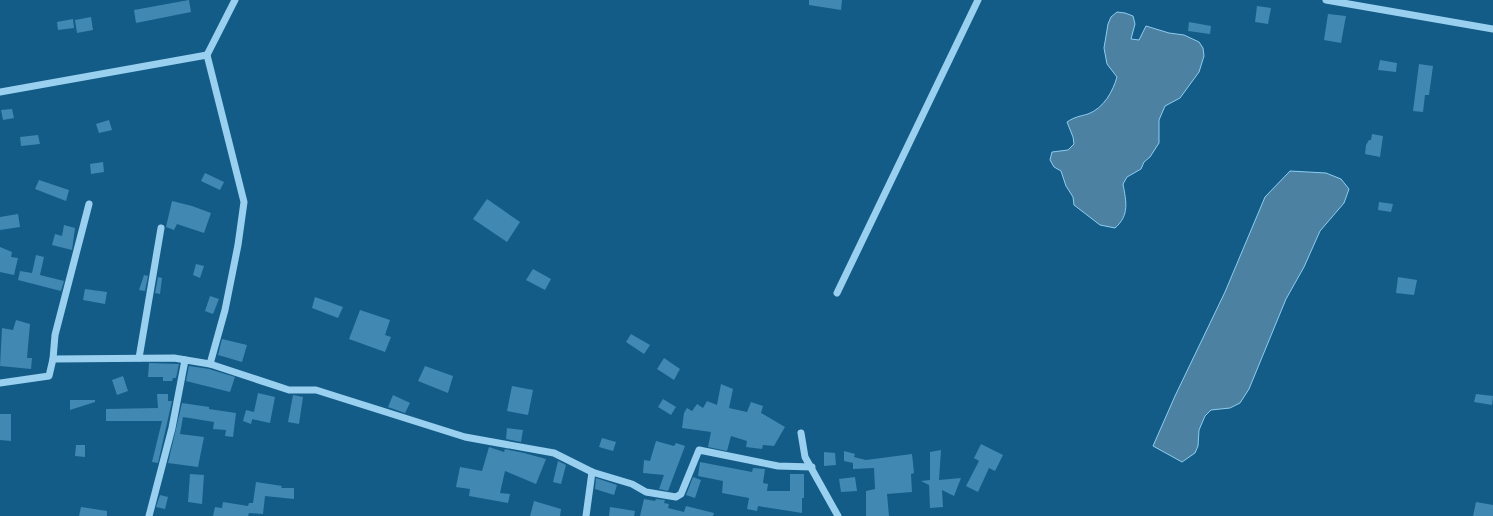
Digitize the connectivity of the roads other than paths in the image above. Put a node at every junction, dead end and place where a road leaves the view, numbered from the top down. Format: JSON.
{"nodes":[{"id":1,"x":235,"y":0,"type":"edge"},
{"id":2,"x":978,"y":0,"type":"edge"},
{"id":3,"x":1326,"y":0,"type":"edge"},
{"id":4,"x":1493,"y":29,"type":"edge"},
{"id":5,"x":206,"y":55,"type":"junction"},
{"id":6,"x":0,"y":92,"type":"edge"},
{"id":7,"x":89,"y":204,"type":"dead end"},
{"id":8,"x":161,"y":228,"type":"dead end"},
{"id":9,"x":837,"y":293,"type":"dead end"},
{"id":10,"x":140,"y":358,"type":"junction"},
{"id":11,"x":53,"y":359,"type":"junction"},
{"id":12,"x":185,"y":360,"type":"junction"},
{"id":13,"x":210,"y":364,"type":"junction"},
{"id":14,"x":0,"y":383,"type":"edge"},
{"id":15,"x":801,"y":433,"type":"dead end"},
{"id":16,"x":812,"y":467,"type":"junction"},
{"id":17,"x":592,"y":472,"type":"junction"},
{"id":18,"x":149,"y":516,"type":"edge"},
{"id":19,"x":586,"y":516,"type":"edge"},
{"id":20,"x":838,"y":516,"type":"edge"}],
"edges":[{"from":1,"to":5,"type":"street"},
{"from":2,"to":9,"type":"street"},
{"from":3,"to":4,"type":"street"},
{"from":5,"to":6,"type":"street"},
{"from":5,"to":13,"type":"street"},
{"from":7,"to":11,"type":"street"},
{"from":8,"to":10,"type":"street"},
{"from":10,"to":11,"type":"street"},
{"from":10,"to":12,"type":"street"},
{"from":11,"to":14,"type":"street"},
{"from":12,"to":13,"type":"street"},
{"from":12,"to":18,"type":"street"},
{"from":13,"to":17,"type":"street"},
{"from":15,"to":16,"type":"street"},
{"from":16,"to":17,"type":"street"},
{"from":16,"to":20,"type":"street"},
{"from":17,"to":19,"type":"street"}]}
